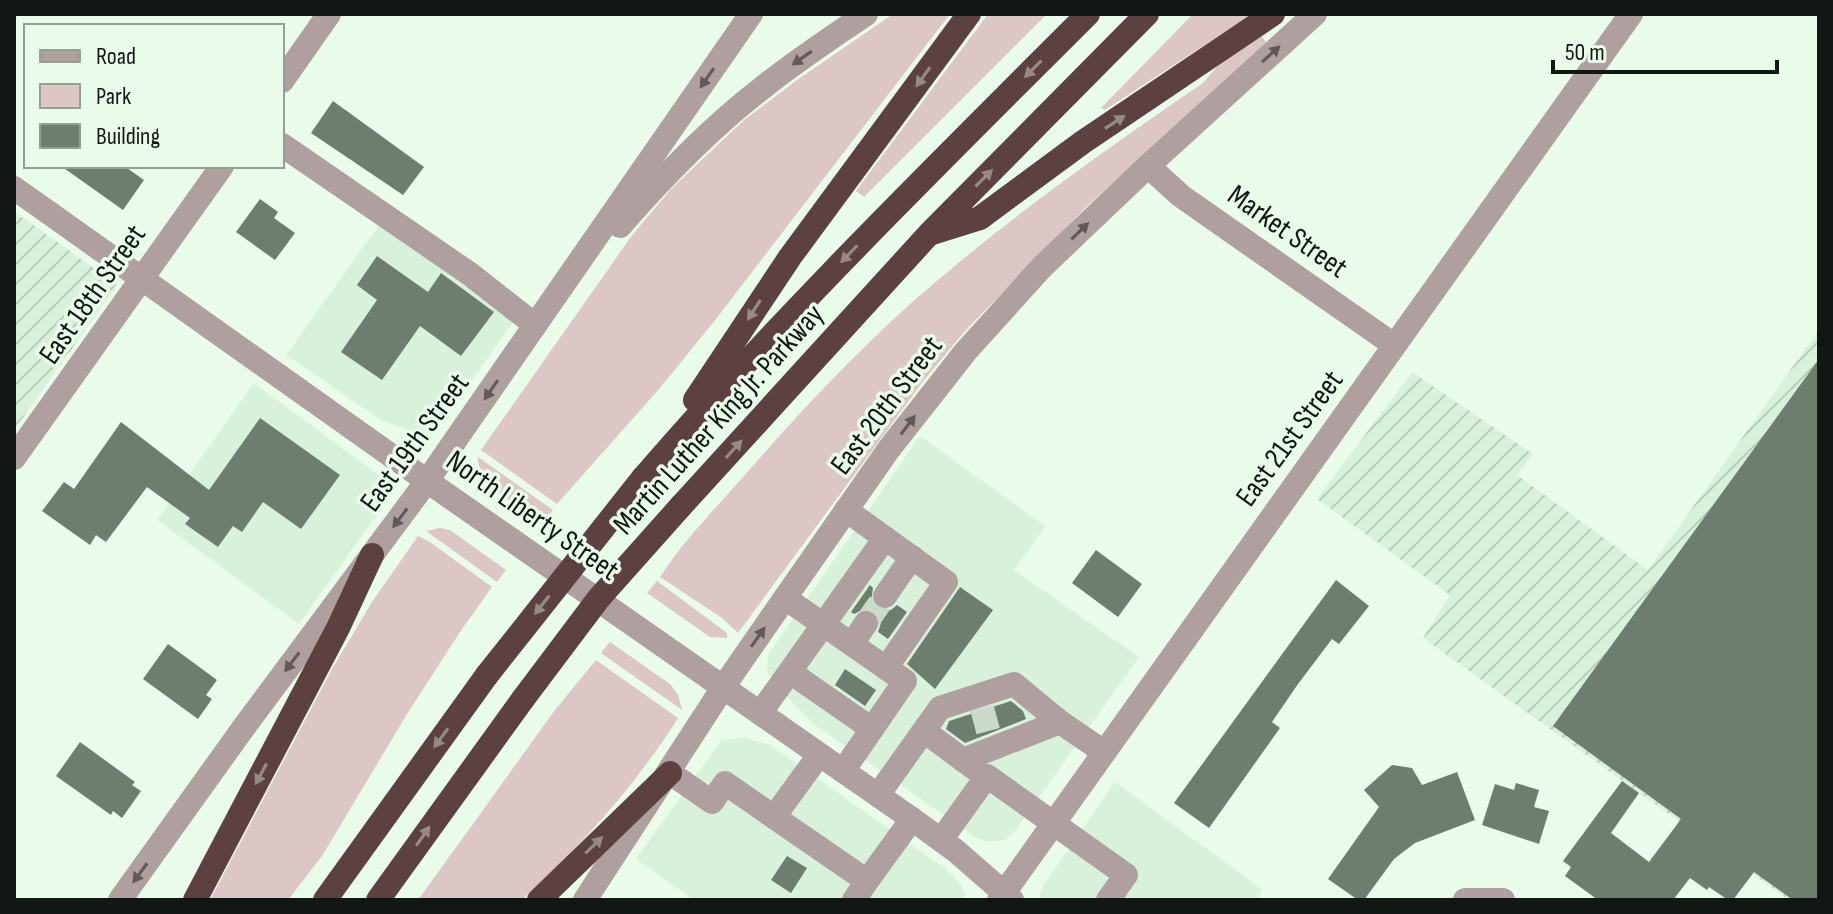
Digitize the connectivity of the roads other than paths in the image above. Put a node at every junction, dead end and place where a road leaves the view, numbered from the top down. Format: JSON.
{"nodes":[{"id":1,"x":329,"y":14,"type":"edge"},
{"id":2,"x":751,"y":14,"type":"edge"},
{"id":3,"x":866,"y":14,"type":"edge"},
{"id":4,"x":969,"y":14,"type":"edge"},
{"id":5,"x":1088,"y":14,"type":"edge"},
{"id":6,"x":1147,"y":14,"type":"edge"},
{"id":7,"x":1273,"y":14,"type":"edge"},
{"id":8,"x":1315,"y":14,"type":"edge"},
{"id":9,"x":1631,"y":14,"type":"edge"},
{"id":10,"x":284,"y":78,"type":"edge"},
{"id":11,"x":284,"y":146,"type":"edge"},
{"id":12,"x":1148,"y":166,"type":"junction"},
{"id":13,"x":221,"y":168,"type":"edge"},
{"id":14,"x":14,"y":188,"type":"edge"},
{"id":15,"x":929,"y":234,"type":"junction"},
{"id":16,"x":143,"y":277,"type":"junction"},
{"id":17,"x":535,"y":325,"type":"junction"},
{"id":18,"x":1394,"y":345,"type":"junction"},
{"id":19,"x":14,"y":458,"type":"edge"},
{"id":20,"x":643,"y":478,"type":"junction"},
{"id":21,"x":427,"y":481,"type":"junction"},
{"id":22,"x":846,"y":510,"type":"junction"},
{"id":23,"x":885,"y":538,"type":"junction"},
{"id":24,"x":372,"y":555,"type":"junction"},
{"id":25,"x":912,"y":557,"type":"junction"},
{"id":26,"x":885,"y":596,"type":"tunnel mouth"},
{"id":27,"x":785,"y":598,"type":"junction"},
{"id":28,"x":866,"y":623,"type":"tunnel mouth"},
{"id":29,"x":824,"y":625,"type":"junction"},
{"id":30,"x":852,"y":644,"type":"junction"},
{"id":31,"x":886,"y":668,"type":"junction"},
{"id":32,"x":790,"y":672,"type":"junction"},
{"id":33,"x":724,"y":686,"type":"junction"},
{"id":34,"x":761,"y":712,"type":"junction"},
{"id":35,"x":1060,"y":722,"type":"junction"},
{"id":36,"x":872,"y":729,"type":"junction"},
{"id":37,"x":924,"y":731,"type":"junction"},
{"id":38,"x":1104,"y":752,"type":"junction"},
{"id":39,"x":819,"y":755,"type":"junction"},
{"id":40,"x":963,"y":760,"type":"junction"},
{"id":41,"x":843,"y":771,"type":"junction"},
{"id":42,"x":670,"y":773,"type":"junction"},
{"id":43,"x":987,"y":776,"type":"junction"},
{"id":44,"x":878,"y":795,"type":"junction"},
{"id":45,"x":774,"y":817,"type":"junction"},
{"id":46,"x":912,"y":819,"type":"junction"},
{"id":47,"x":1054,"y":823,"type":"junction"},
{"id":48,"x":941,"y":840,"type":"junction"},
{"id":49,"x":860,"y":890,"type":"edge"},
{"id":50,"x":1005,"y":897,"type":"edge"},
{"id":51,"x":120,"y":900,"type":"edge"},
{"id":52,"x":195,"y":900,"type":"edge"},
{"id":53,"x":325,"y":900,"type":"edge"},
{"id":54,"x":378,"y":900,"type":"edge"},
{"id":55,"x":539,"y":900,"type":"edge"},
{"id":56,"x":585,"y":900,"type":"edge"},
{"id":57,"x":1108,"y":900,"type":"edge"},
{"id":58,"x":1465,"y":900,"type":"edge"},
{"id":59,"x":1503,"y":900,"type":"edge"}],
"edges":[{"from":1,"to":10,"type":"street"},
{"from":2,"to":17,"type":"street","name":"East 19th Street","one_way":true},
{"from":3,"to":17,"type":"street","one_way":true},
{"from":4,"to":20,"type":"highway","one_way":true},
{"from":5,"to":20,"type":"highway","name":"Martin Luther King Jr. Parkway","one_way":true},
{"from":15,"to":6,"type":"highway","name":"Martin Luther King Jr. Parkway","one_way":true},
{"from":15,"to":7,"type":"highway","one_way":true},
{"from":12,"to":8,"type":"street","name":"East 20th Street","one_way":true},
{"from":9,"to":18,"type":"street","name":"East 21st Street"},
{"from":11,"to":17,"type":"street"},
{"from":12,"to":18,"type":"street","name":"Market Street"},
{"from":22,"to":12,"type":"street","name":"East 20th Street","one_way":true},
{"from":13,"to":16,"type":"street","name":"East 18th Street"},
{"from":14,"to":16,"type":"street","name":"North Liberty Street"},
{"from":54,"to":15,"type":"highway","name":"Martin Luther King Jr. Parkway","one_way":true,"bridge":true},
{"from":16,"to":19,"type":"street","name":"East 18th Street"},
{"from":16,"to":21,"type":"street","name":"North Liberty Street"},
{"from":17,"to":21,"type":"street","name":"East 19th Street","one_way":true},
{"from":18,"to":38,"type":"street","name":"East 21st Street"},
{"from":20,"to":53,"type":"highway","name":"Martin Luther King Jr. Parkway","one_way":true,"bridge":true},
{"from":21,"to":24,"type":"street","name":"East 19th Street","one_way":true},
{"from":21,"to":33,"type":"street","name":"North Liberty Street"},
{"from":22,"to":23,"type":"street"},
{"from":22,"to":27,"type":"street","name":"East 20th Street"},
{"from":23,"to":25,"type":"street"},
{"from":23,"to":29,"type":"street"},
{"from":24,"to":51,"type":"street","name":"East 19th Street","one_way":true},
{"from":24,"to":52,"type":"highway","one_way":true},
{"from":25,"to":26,"type":"street"},
{"from":25,"to":31,"type":"street"},
{"from":27,"to":29,"type":"street"},
{"from":33,"to":27,"type":"street","name":"East 20th Street","one_way":true},
{"from":28,"to":30,"type":"street"},
{"from":29,"to":30,"type":"street"},
{"from":29,"to":32,"type":"street"},
{"from":30,"to":31,"type":"street"},
{"from":31,"to":36,"type":"street"},
{"from":32,"to":34,"type":"street"},
{"from":32,"to":36,"type":"street"},
{"from":33,"to":34,"type":"street","name":"North Liberty Street"},
{"from":33,"to":42,"type":"street","name":"East 20th Street"},
{"from":34,"to":39,"type":"street","name":"North Liberty Street"},
{"from":35,"to":37,"type":"street"},
{"from":35,"to":38,"type":"street"},
{"from":35,"to":40,"type":"street"},
{"from":36,"to":41,"type":"street"},
{"from":37,"to":40,"type":"street"},
{"from":37,"to":44,"type":"street"},
{"from":38,"to":47,"type":"street","name":"East 21st Street"},
{"from":39,"to":41,"type":"street","name":"North Liberty Street"},
{"from":39,"to":45,"type":"street"},
{"from":40,"to":43,"type":"street"},
{"from":41,"to":44,"type":"street","name":"North Liberty Street"},
{"from":42,"to":45,"type":"street"},
{"from":55,"to":42,"type":"highway","one_way":true},
{"from":42,"to":56,"type":"street","name":"East 20th Street"},
{"from":43,"to":47,"type":"street"},
{"from":43,"to":48,"type":"street"},
{"from":44,"to":46,"type":"street","name":"North Liberty Street"},
{"from":45,"to":49,"type":"street"},
{"from":46,"to":48,"type":"street","name":"North Liberty Street"},
{"from":46,"to":49,"type":"street"},
{"from":47,"to":50,"type":"street","name":"East 21st Street"},
{"from":47,"to":57,"type":"street"},
{"from":48,"to":50,"type":"street","name":"North Liberty Street"},
{"from":58,"to":59,"type":"street"}]}
